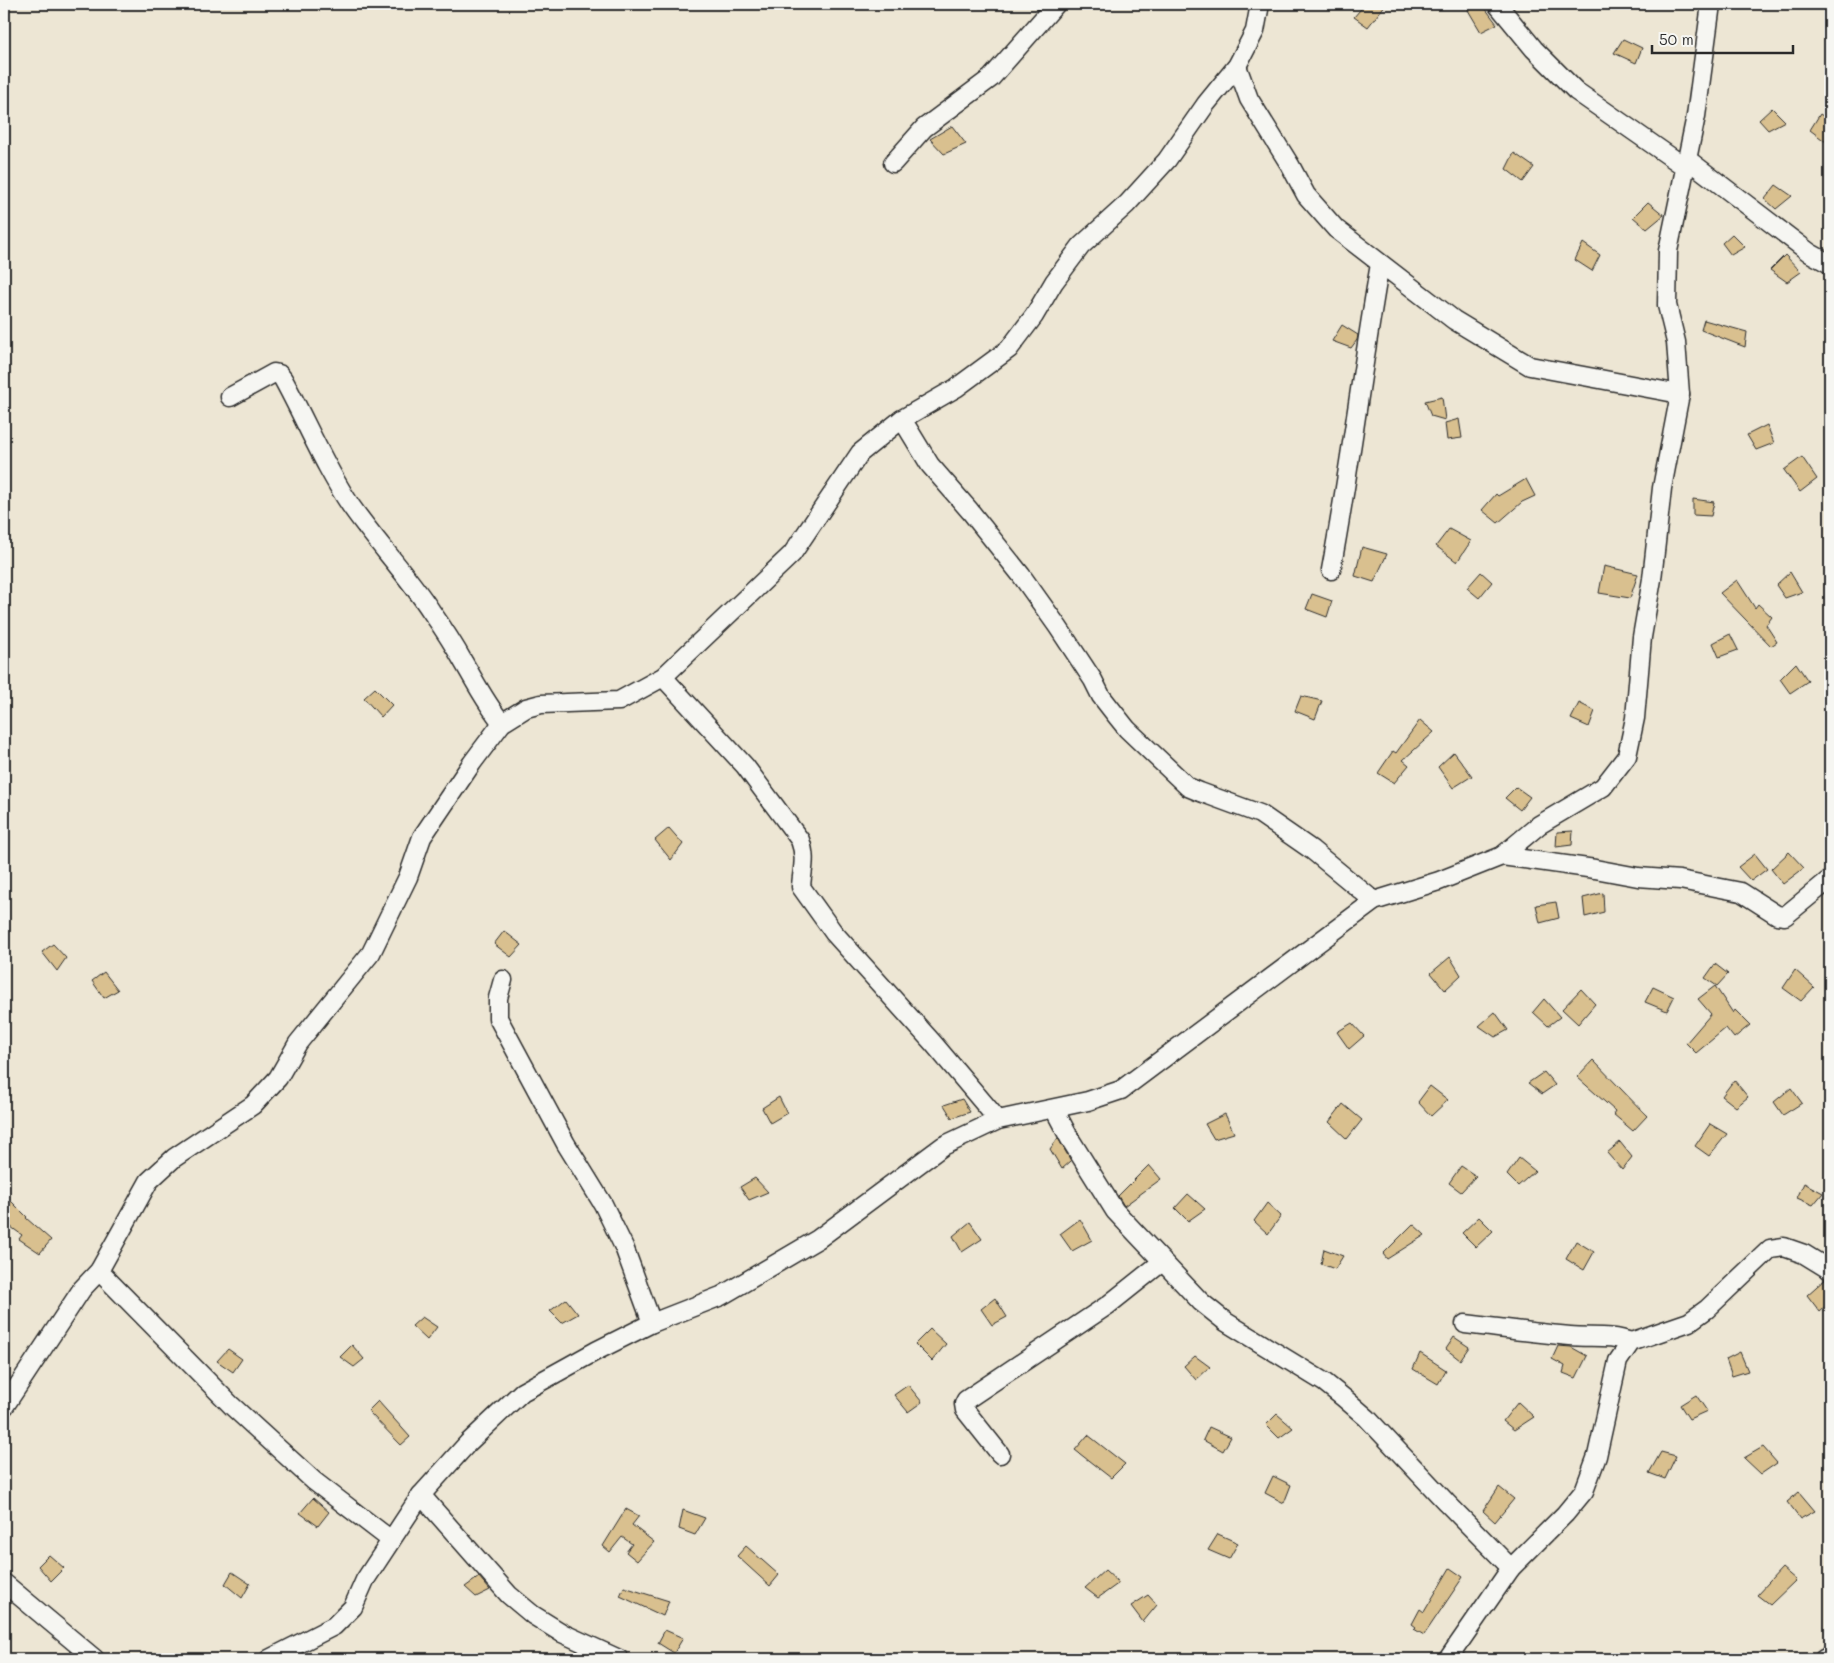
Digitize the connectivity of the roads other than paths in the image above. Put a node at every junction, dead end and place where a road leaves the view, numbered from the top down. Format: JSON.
{"nodes":[{"id":1,"x":1056,"y":4,"type":"edge"},
{"id":2,"x":1260,"y":4,"type":"edge"},
{"id":3,"x":1497,"y":4,"type":"edge"},
{"id":4,"x":1711,"y":4,"type":"edge"},
{"id":5,"x":1237,"y":66,"type":"junction"},
{"id":6,"x":894,"y":163,"type":"dead end"},
{"id":7,"x":1686,"y":163,"type":"junction"},
{"id":8,"x":1380,"y":264,"type":"junction"},
{"id":9,"x":1830,"y":264,"type":"edge"},
{"id":10,"x":1680,"y":394,"type":"junction"},
{"id":11,"x":230,"y":397,"type":"dead end"},
{"id":12,"x":902,"y":419,"type":"junction"},
{"id":13,"x":1331,"y":570,"type":"dead end"},
{"id":14,"x":663,"y":677,"type":"junction"},
{"id":15,"x":502,"y":723,"type":"junction"},
{"id":16,"x":1502,"y":856,"type":"junction"},
{"id":17,"x":1830,"y":879,"type":"edge"},
{"id":18,"x":1374,"y":901,"type":"junction"},
{"id":19,"x":503,"y":980,"type":"dead end"},
{"id":20,"x":1054,"y":1109,"type":"junction"},
{"id":21,"x":998,"y":1120,"type":"junction"},
{"id":22,"x":1162,"y":1262,"type":"junction"},
{"id":23,"x":1830,"y":1270,"type":"edge"},
{"id":24,"x":99,"y":1271,"type":"junction"},
{"id":25,"x":652,"y":1323,"type":"junction"},
{"id":26,"x":1465,"y":1324,"type":"dead end"},
{"id":27,"x":1631,"y":1342,"type":"junction"},
{"id":28,"x":4,"y":1407,"type":"edge"},
{"id":29,"x":1000,"y":1454,"type":"dead end"},
{"id":30,"x":421,"y":1495,"type":"junction"},
{"id":31,"x":391,"y":1540,"type":"junction"},
{"id":32,"x":1512,"y":1568,"type":"junction"},
{"id":33,"x":4,"y":1583,"type":"edge"},
{"id":34,"x":1830,"y":1656,"type":"edge"},
{"id":35,"x":95,"y":1659,"type":"edge"},
{"id":36,"x":269,"y":1659,"type":"edge"},
{"id":37,"x":619,"y":1659,"type":"edge"},
{"id":38,"x":1448,"y":1659,"type":"edge"},
{"id":39,"x":1824,"y":1659,"type":"edge"}],
"edges":[{"from":1,"to":6,"type":"street"},
{"from":2,"to":5,"type":"street"},
{"from":3,"to":7,"type":"street"},
{"from":4,"to":7,"type":"street"},
{"from":5,"to":8,"type":"street"},
{"from":5,"to":12,"type":"street"},
{"from":7,"to":9,"type":"street"},
{"from":7,"to":10,"type":"street"},
{"from":8,"to":10,"type":"street"},
{"from":8,"to":13,"type":"street"},
{"from":10,"to":16,"type":"street"},
{"from":11,"to":15,"type":"street"},
{"from":12,"to":14,"type":"street"},
{"from":12,"to":18,"type":"street"},
{"from":14,"to":15,"type":"street"},
{"from":14,"to":21,"type":"street"},
{"from":15,"to":24,"type":"street"},
{"from":16,"to":17,"type":"street"},
{"from":16,"to":18,"type":"street"},
{"from":18,"to":20,"type":"street"},
{"from":19,"to":25,"type":"street"},
{"from":20,"to":21,"type":"street"},
{"from":20,"to":22,"type":"street"},
{"from":21,"to":25,"type":"street"},
{"from":22,"to":29,"type":"street"},
{"from":22,"to":32,"type":"street"},
{"from":23,"to":27,"type":"street"},
{"from":24,"to":28,"type":"street"},
{"from":24,"to":31,"type":"street"},
{"from":25,"to":30,"type":"street"},
{"from":26,"to":27,"type":"street"},
{"from":27,"to":32,"type":"street"},
{"from":30,"to":31,"type":"street"},
{"from":30,"to":37,"type":"street"},
{"from":31,"to":36,"type":"street"},
{"from":32,"to":38,"type":"street"},
{"from":33,"to":35,"type":"street"},
{"from":34,"to":39,"type":"street"}]}
